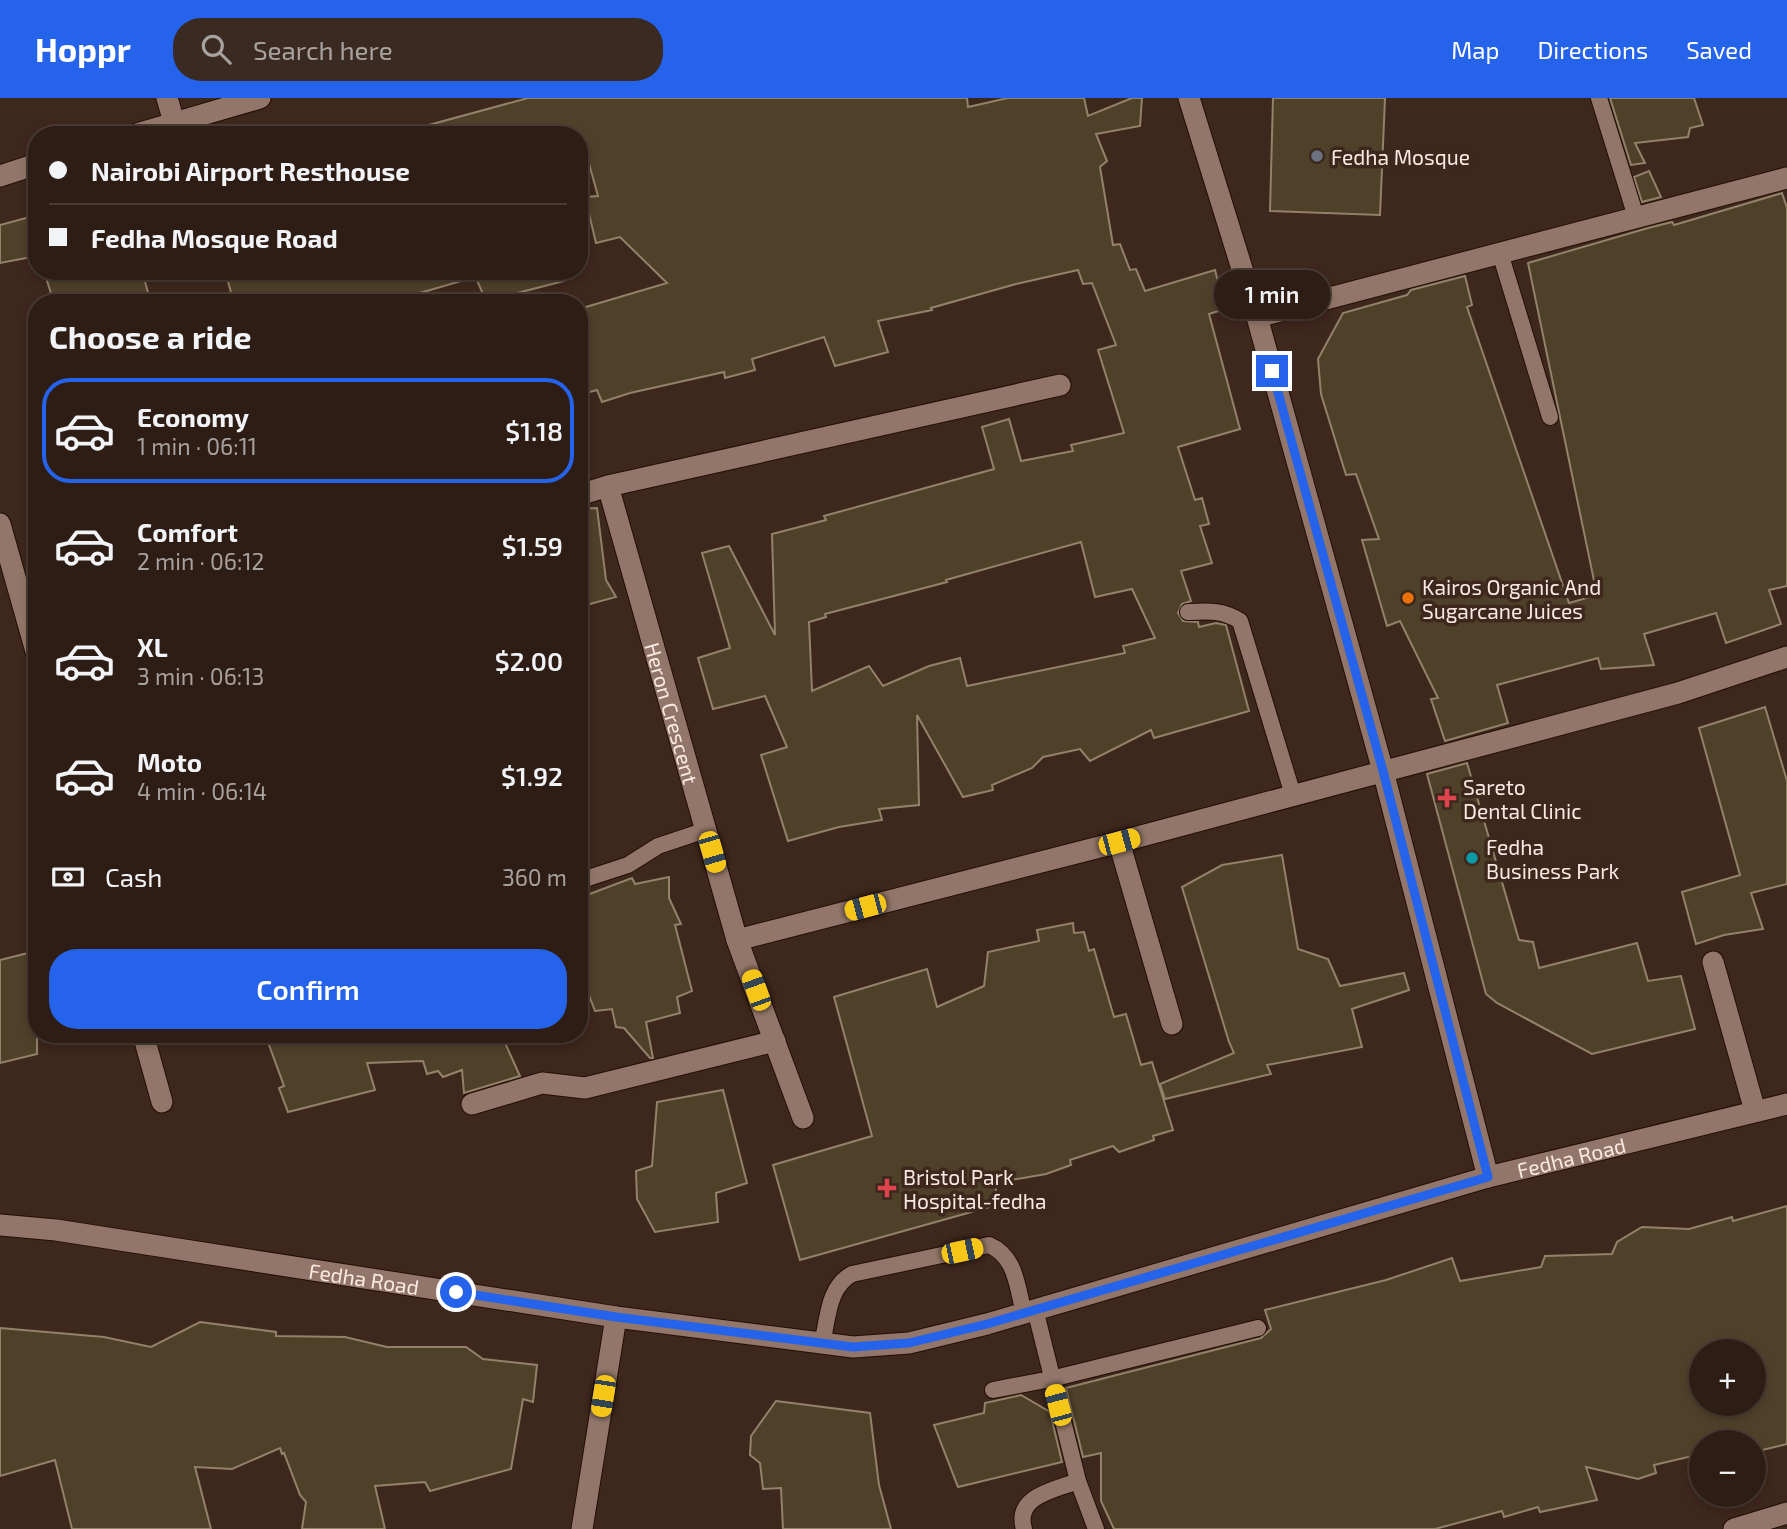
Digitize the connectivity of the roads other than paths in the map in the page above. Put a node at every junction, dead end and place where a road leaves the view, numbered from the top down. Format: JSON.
{"nodes":[{"id":1,"x":167,"y":98,"type":"edge"},
{"id":2,"x":260,"y":98,"type":"edge"},
{"id":3,"x":1189,"y":98,"type":"edge"},
{"id":4,"x":1599,"y":98,"type":"edge"},
{"id":5,"x":174,"y":122,"type":"junction"},
{"id":6,"x":161,"y":126,"type":"edge"},
{"id":7,"x":28,"y":167,"type":"edge"},
{"id":8,"x":0,"y":176,"type":"edge"},
{"id":9,"x":1787,"y":178,"type":"edge"},
{"id":10,"x":1636,"y":217,"type":"junction"},
{"id":11,"x":1500,"y":253,"type":"junction"},
{"id":12,"x":1257,"y":317,"type":"junction"},
{"id":13,"x":1060,"y":385,"type":"dead end"},
{"id":14,"x":1550,"y":417,"type":"dead end"},
{"id":15,"x":608,"y":486,"type":"junction"},
{"id":16,"x":588,"y":492,"type":"edge"},
{"id":17,"x":0,"y":524,"type":"edge"},
{"id":18,"x":1188,"y":612,"type":"dead end"},
{"id":19,"x":28,"y":623,"type":"edge"},
{"id":20,"x":1787,"y":657,"type":"edge"},
{"id":21,"x":1383,"y":771,"type":"junction"},
{"id":22,"x":1293,"y":795,"type":"junction"},
{"id":23,"x":706,"y":830,"type":"junction"},
{"id":24,"x":1119,"y":842,"type":"junction"},
{"id":25,"x":588,"y":878,"type":"edge"},
{"id":26,"x":737,"y":940,"type":"junction"},
{"id":27,"x":1713,"y":962,"type":"dead end"},
{"id":28,"x":1172,"y":1024,"type":"dead end"},
{"id":29,"x":775,"y":1041,"type":"junction"},
{"id":30,"x":146,"y":1043,"type":"edge"},
{"id":31,"x":162,"y":1102,"type":"dead end"},
{"id":32,"x":472,"y":1104,"type":"dead end"},
{"id":33,"x":1787,"y":1104,"type":"edge"},
{"id":34,"x":1755,"y":1111,"type":"junction"},
{"id":35,"x":803,"y":1118,"type":"dead end"},
{"id":36,"x":1488,"y":1177,"type":"junction"},
{"id":37,"x":0,"y":1225,"type":"edge"},
{"id":38,"x":1030,"y":1311,"type":"junction"},
{"id":39,"x":616,"y":1317,"type":"junction"},
{"id":40,"x":1258,"y":1328,"type":"dead end"},
{"id":41,"x":822,"y":1344,"type":"junction"},
{"id":42,"x":1051,"y":1379,"type":"junction"},
{"id":43,"x":993,"y":1390,"type":"dead end"},
{"id":44,"x":1078,"y":1481,"type":"junction"},
{"id":45,"x":1787,"y":1513,"type":"edge"},
{"id":46,"x":582,"y":1529,"type":"edge"},
{"id":47,"x":1024,"y":1529,"type":"edge"},
{"id":48,"x":1096,"y":1529,"type":"edge"},
{"id":49,"x":1734,"y":1529,"type":"edge"}],
"edges":[{"from":1,"to":5,"type":"street"},
{"from":2,"to":5,"type":"street"},
{"from":3,"to":12,"type":"street"},
{"from":4,"to":10,"type":"lane"},
{"from":5,"to":6,"type":"street"},
{"from":7,"to":8,"type":"street"},
{"from":9,"to":10,"type":"street"},
{"from":10,"to":11,"type":"street"},
{"from":11,"to":12,"type":"street"},
{"from":11,"to":14,"type":"lane"},
{"from":12,"to":21,"type":"street"},
{"from":13,"to":15,"type":"street"},
{"from":15,"to":16,"type":"street"},
{"from":15,"to":23,"type":"street","name":"Heron Crescent"},
{"from":17,"to":19,"type":"street"},
{"from":18,"to":22,"type":"lane"},
{"from":20,"to":21,"type":"street"},
{"from":21,"to":22,"type":"street"},
{"from":21,"to":36,"type":"street"},
{"from":22,"to":24,"type":"street"},
{"from":23,"to":25,"type":"lane"},
{"from":23,"to":26,"type":"street","name":"Heron Crescent"},
{"from":24,"to":26,"type":"street"},
{"from":24,"to":28,"type":"street"},
{"from":26,"to":29,"type":"street","name":"Heron Crescent"},
{"from":27,"to":34,"type":"street"},
{"from":29,"to":32,"type":"street"},
{"from":29,"to":35,"type":"street","name":"Heron Crescent"},
{"from":30,"to":31,"type":"street"},
{"from":33,"to":34,"type":"street","name":"Fedha Road"},
{"from":34,"to":36,"type":"street","name":"Fedha Road"},
{"from":36,"to":38,"type":"street","name":"Fedha Road"},
{"from":37,"to":39,"type":"street","name":"Fedha Road"},
{"from":38,"to":41,"type":"street","name":"Fedha Road"},
{"from":38,"to":41,"type":"lane"},
{"from":38,"to":42,"type":"lane"},
{"from":39,"to":41,"type":"street","name":"Fedha Road"},
{"from":39,"to":46,"type":"street"},
{"from":40,"to":42,"type":"lane"},
{"from":42,"to":43,"type":"lane"},
{"from":42,"to":44,"type":"lane"},
{"from":44,"to":47,"type":"lane"},
{"from":44,"to":48,"type":"lane"},
{"from":45,"to":49,"type":"street"}]}
